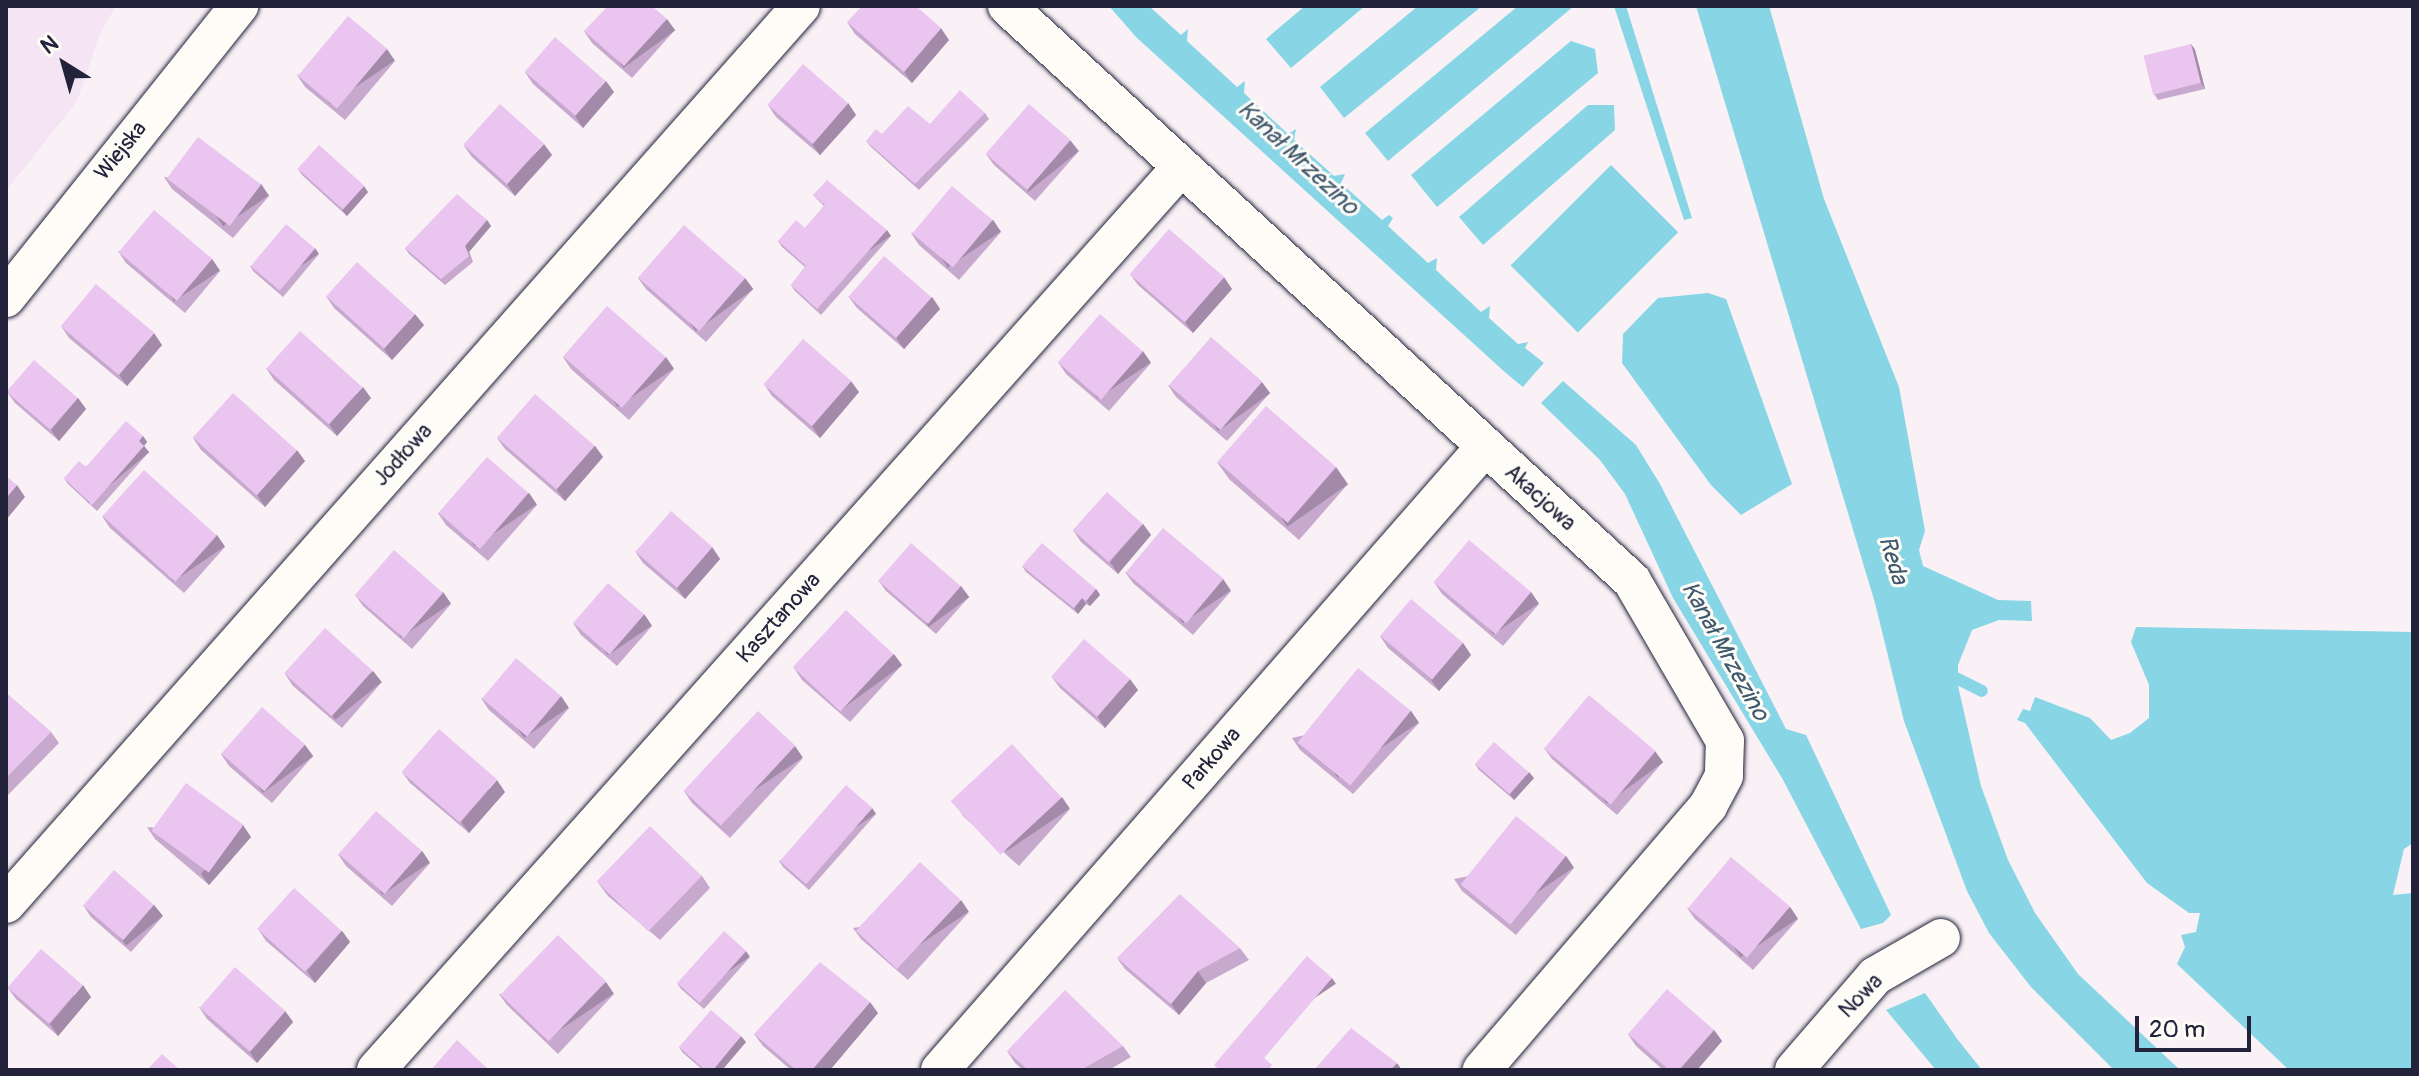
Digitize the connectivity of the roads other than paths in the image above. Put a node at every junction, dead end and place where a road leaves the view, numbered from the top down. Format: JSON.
{"nodes":[{"id":1,"x":239,"y":6,"type":"edge"},
{"id":2,"x":801,"y":6,"type":"edge"},
{"id":3,"x":1007,"y":6,"type":"edge"},
{"id":4,"x":1181,"y":167,"type":"junction"},
{"id":5,"x":6,"y":298,"type":"edge"},
{"id":6,"x":1484,"y":448,"type":"junction"},
{"id":7,"x":6,"y":904,"type":"edge"},
{"id":8,"x":1941,"y":938,"type":"dead end"},
{"id":9,"x":376,"y":1070,"type":"edge"},
{"id":10,"x":940,"y":1070,"type":"edge"},
{"id":11,"x":1482,"y":1070,"type":"edge"},
{"id":12,"x":1794,"y":1070,"type":"edge"}],
"edges":[{"from":1,"to":5,"type":"street","name":"Wiejska"},
{"from":2,"to":7,"type":"street","name":"Jodłowa"},
{"from":3,"to":4,"type":"street","name":"Akacjowa"},
{"from":4,"to":6,"type":"street","name":"Akacjowa"},
{"from":4,"to":9,"type":"street","name":"Kasztanowa"},
{"from":6,"to":10,"type":"street","name":"Parkowa"},
{"from":6,"to":11,"type":"street","name":"Akacjowa"},
{"from":8,"to":12,"type":"street","name":"Nowa"}]}
